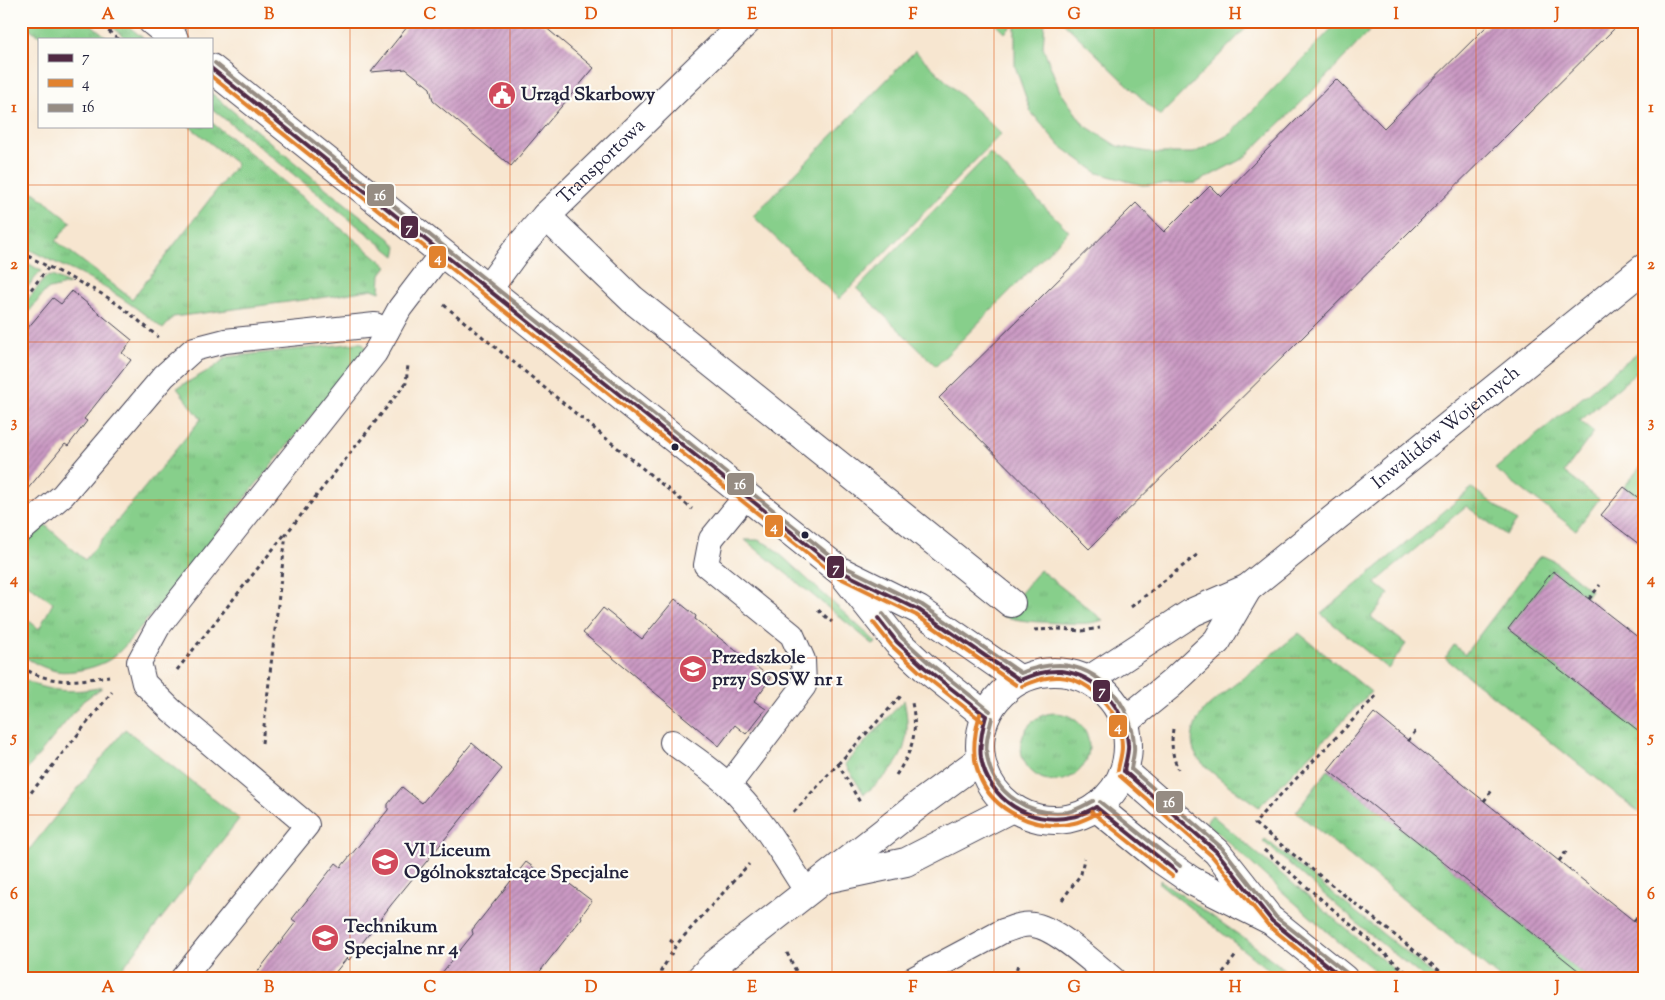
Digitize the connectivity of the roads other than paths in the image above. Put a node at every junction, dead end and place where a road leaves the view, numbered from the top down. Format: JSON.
{"nodes":[{"id":1,"x":152,"y":21,"type":"edge"},
{"id":2,"x":747,"y":21,"type":"edge"},
{"id":3,"x":173,"y":38,"type":"edge"},
{"id":4,"x":212,"y":69,"type":"edge"},
{"id":5,"x":546,"y":216,"type":"junction"},
{"id":6,"x":442,"y":253,"type":"junction"},
{"id":7,"x":1644,"y":268,"type":"edge"},
{"id":8,"x":488,"y":289,"type":"junction"},
{"id":9,"x":387,"y":331,"type":"junction"},
{"id":10,"x":746,"y":496,"type":"junction"},
{"id":11,"x":21,"y":530,"type":"edge"},
{"id":12,"x":840,"y":571,"type":"junction"},
{"id":13,"x":1248,"y":588,"type":"junction"},
{"id":14,"x":1011,"y":603,"type":"dead end"},
{"id":15,"x":1020,"y":680,"type":"junction"},
{"id":16,"x":1089,"y":680,"type":"junction"},
{"id":17,"x":986,"y":716,"type":"junction"},
{"id":18,"x":1124,"y":722,"type":"junction"},
{"id":19,"x":672,"y":742,"type":"dead end"},
{"id":20,"x":981,"y":759,"type":"junction"},
{"id":21,"x":1124,"y":771,"type":"junction"},
{"id":22,"x":729,"y":785,"type":"junction"},
{"id":23,"x":1096,"y":807,"type":"junction"},
{"id":24,"x":1012,"y":808,"type":"junction"},
{"id":25,"x":815,"y":885,"type":"junction"},
{"id":26,"x":1272,"y":921,"type":"junction"},
{"id":27,"x":713,"y":974,"type":"edge"},
{"id":28,"x":182,"y":979,"type":"edge"},
{"id":29,"x":913,"y":979,"type":"edge"},
{"id":30,"x":1113,"y":979,"type":"edge"},
{"id":31,"x":1344,"y":979,"type":"edge"}],
"edges":[{"from":1,"to":3,"type":"street"},
{"from":2,"to":5,"type":"street","name":"Transportowa"},
{"from":4,"to":6,"type":"street"},
{"from":5,"to":8,"type":"street","name":"Transportowa"},
{"from":5,"to":14,"type":"street"},
{"from":6,"to":8,"type":"street"},
{"from":6,"to":9,"type":"lane"},
{"from":7,"to":13,"type":"street","name":"Inwalidów Wojennych"},
{"from":8,"to":10,"type":"street"},
{"from":9,"to":11,"type":"lane"},
{"from":9,"to":28,"type":"lane"},
{"from":10,"to":12,"type":"street"},
{"from":10,"to":22,"type":"lane"},
{"from":12,"to":15,"type":"street"},
{"from":12,"to":17,"type":"street"},
{"from":13,"to":16,"type":"street","name":"Inwalidów Wojennych"},
{"from":13,"to":18,"type":"street","name":"Inwalidów Wojennych"},
{"from":15,"to":16,"type":"street"},
{"from":15,"to":17,"type":"street"},
{"from":16,"to":18,"type":"street"},
{"from":17,"to":20,"type":"street"},
{"from":18,"to":21,"type":"street"},
{"from":19,"to":22,"type":"lane"},
{"from":20,"to":24,"type":"street"},
{"from":20,"to":25,"type":"street"},
{"from":21,"to":23,"type":"street"},
{"from":21,"to":26,"type":"street"},
{"from":22,"to":25,"type":"lane"},
{"from":23,"to":24,"type":"street"},
{"from":23,"to":26,"type":"street"},
{"from":24,"to":25,"type":"street"},
{"from":25,"to":27,"type":"street"},
{"from":26,"to":31,"type":"street"},
{"from":29,"to":30,"type":"lane"}]}
